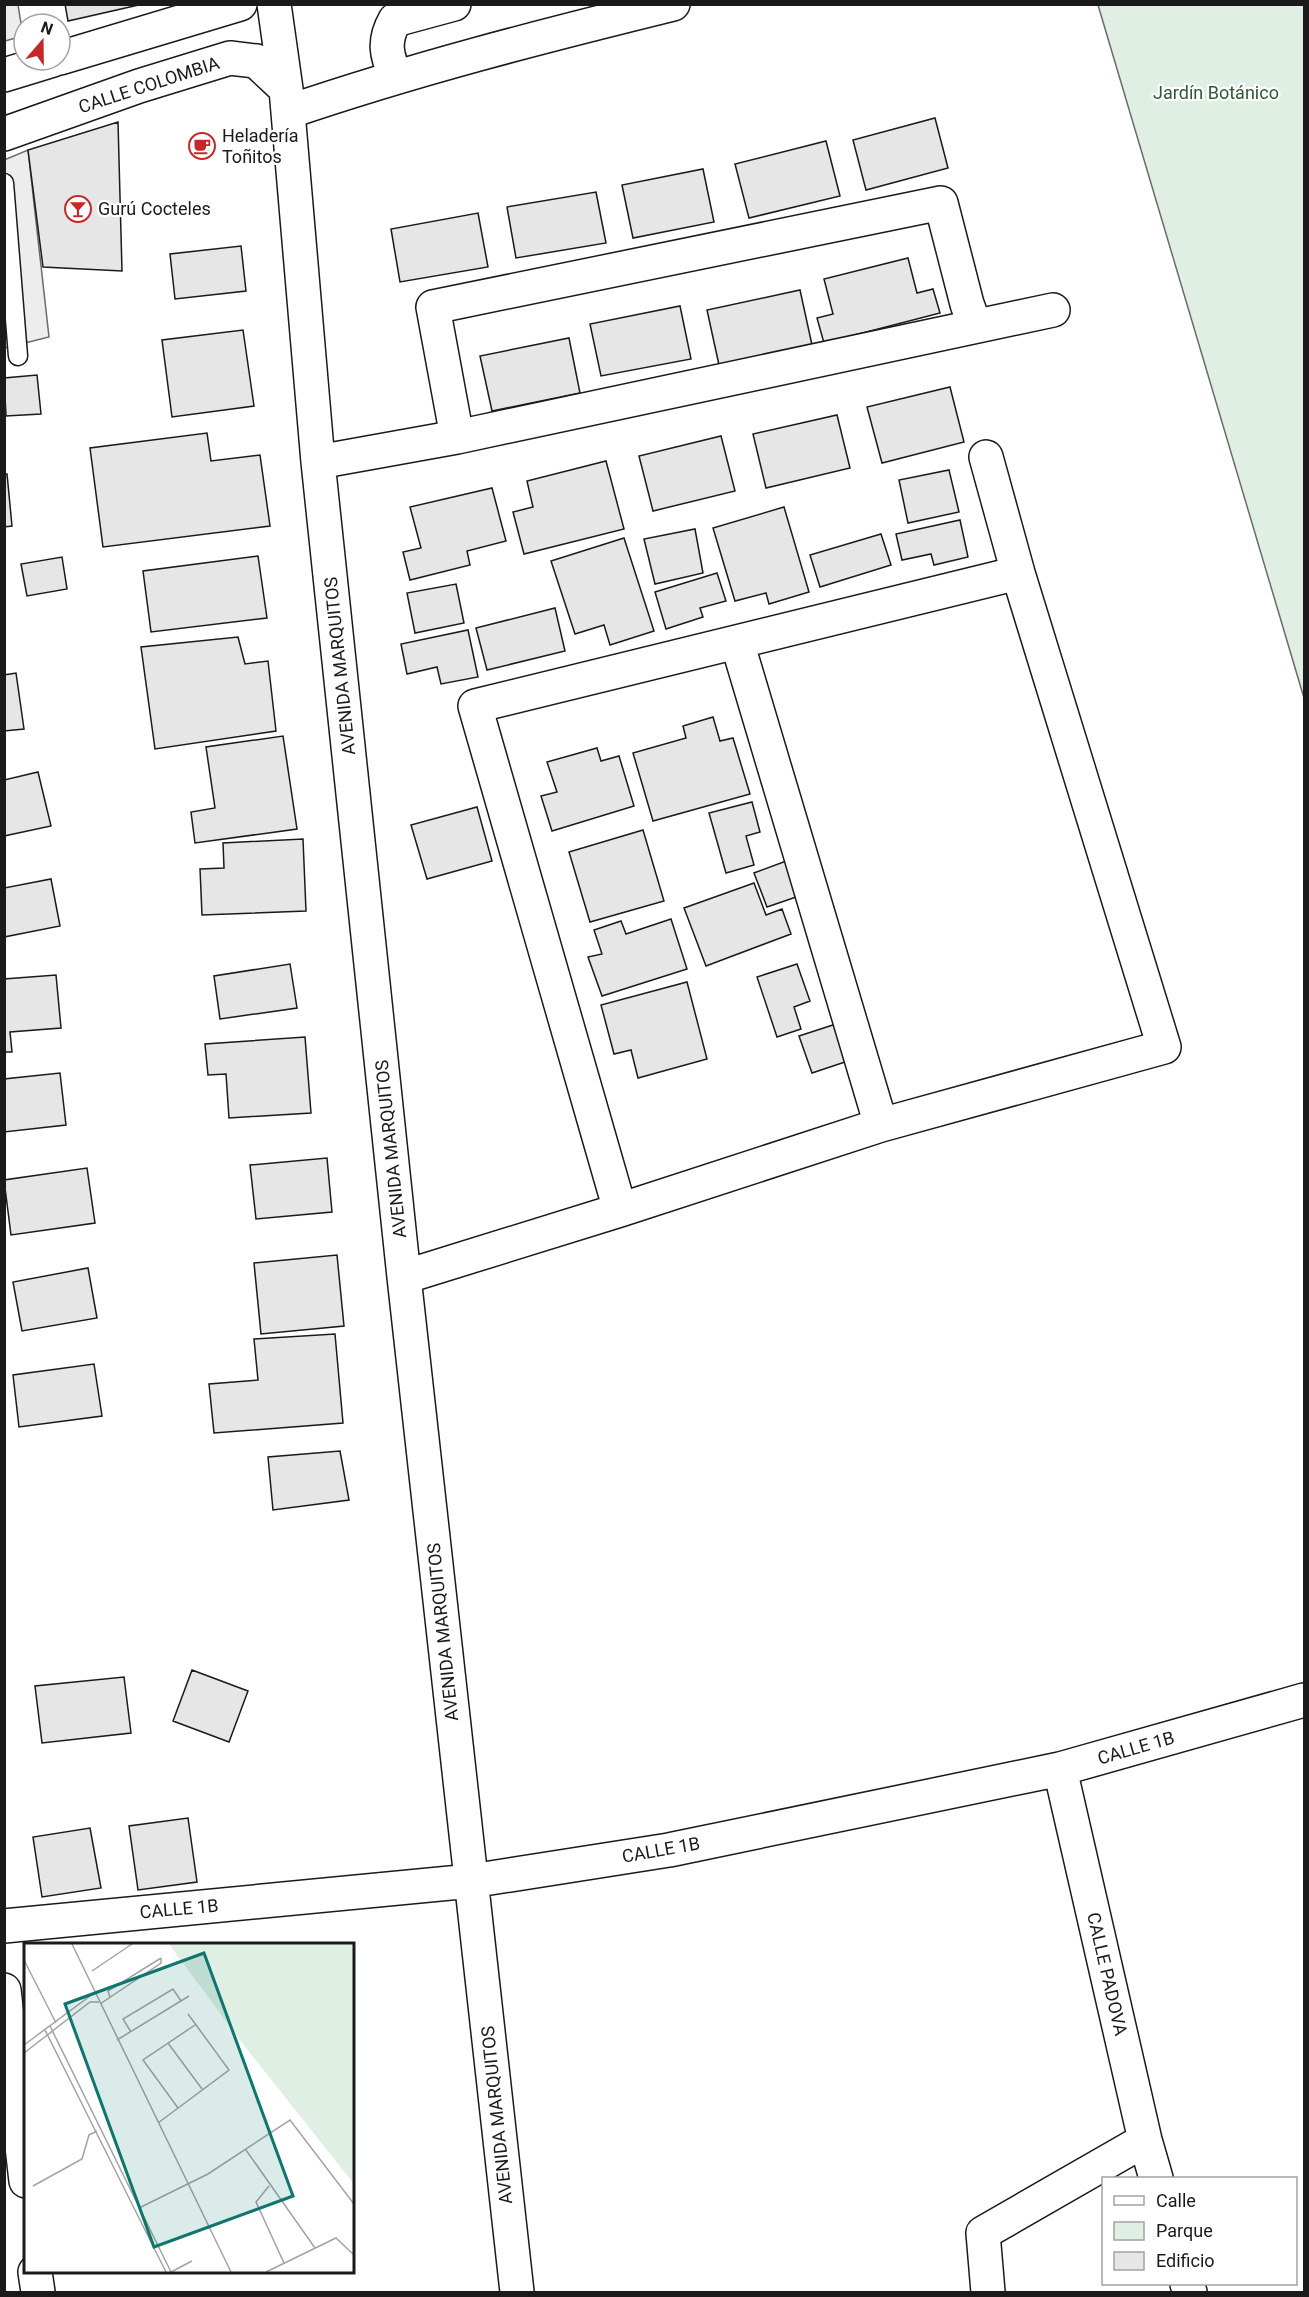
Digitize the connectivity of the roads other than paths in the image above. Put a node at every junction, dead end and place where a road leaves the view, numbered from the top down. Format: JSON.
{"nodes":[{"id":1,"x":240,"y":4,"type":"edge"},
{"id":2,"x":274,"y":4,"type":"edge"},
{"id":3,"x":454,"y":4,"type":"edge"},
{"id":4,"x":673,"y":4,"type":"edge"},
{"id":5,"x":72,"y":54,"type":"edge"},
{"id":6,"x":396,"y":77,"type":"junction"},
{"id":7,"x":287,"y":100,"type":"junction"},
{"id":8,"x":4,"y":134,"type":"edge"},
{"id":9,"x":4,"y":183,"type":"edge"},
{"id":10,"x":1053,"y":310,"type":"dead end"},
{"id":11,"x":975,"y":326,"type":"junction"},
{"id":12,"x":18,"y":356,"type":"dead end"},
{"id":13,"x":457,"y":437,"type":"junction"},
{"id":14,"x":986,"y":457,"type":"dead end"},
{"id":15,"x":318,"y":462,"type":"junction"},
{"id":16,"x":1018,"y":573,"type":"junction"},
{"id":17,"x":737,"y":642,"type":"junction"},
{"id":18,"x":881,"y":1125,"type":"junction"},
{"id":19,"x":620,"y":1210,"type":"junction"},
{"id":20,"x":404,"y":1277,"type":"junction"},
{"id":21,"x":1305,"y":1700,"type":"edge"},
{"id":22,"x":1060,"y":1769,"type":"junction"},
{"id":23,"x":471,"y":1881,"type":"junction"},
{"id":24,"x":4,"y":1926,"type":"edge"},
{"id":25,"x":4,"y":1990,"type":"edge"},
{"id":26,"x":1144,"y":2140,"type":"junction"},
{"id":27,"x":24,"y":2164,"type":"edge"},
{"id":28,"x":1156,"y":2177,"type":"edge"},
{"id":29,"x":35,"y":2273,"type":"edge"},
{"id":30,"x":38,"y":2292,"type":"edge"},
{"id":31,"x":517,"y":2292,"type":"edge"},
{"id":32,"x":988,"y":2292,"type":"edge"}],
"edges":[{"from":1,"to":5,"type":"street"},
{"from":2,"to":7,"type":"street","name":"AVENIDA MARQUITOS"},
{"from":3,"to":6,"type":"street"},
{"from":4,"to":6,"type":"street"},
{"from":6,"to":7,"type":"street"},
{"from":7,"to":8,"type":"street","name":"CALLE COLOMBIA"},
{"from":7,"to":15,"type":"street","name":"AVENIDA MARQUITOS"},
{"from":9,"to":12,"type":"lane"},
{"from":10,"to":11,"type":"street"},
{"from":11,"to":13,"type":"street"},
{"from":11,"to":13,"type":"street"},
{"from":13,"to":15,"type":"street"},
{"from":14,"to":16,"type":"street"},
{"from":15,"to":20,"type":"street","name":"AVENIDA MARQUITOS"},
{"from":16,"to":17,"type":"street"},
{"from":16,"to":18,"type":"street"},
{"from":17,"to":18,"type":"street"},
{"from":17,"to":19,"type":"street"},
{"from":18,"to":19,"type":"street"},
{"from":19,"to":20,"type":"street"},
{"from":20,"to":23,"type":"street","name":"AVENIDA MARQUITOS"},
{"from":21,"to":22,"type":"street","name":"CALLE 1B"},
{"from":22,"to":23,"type":"street","name":"CALLE 1B"},
{"from":22,"to":26,"type":"street","name":"CALLE PADOVA"},
{"from":23,"to":24,"type":"street","name":"CALLE 1B"},
{"from":23,"to":31,"type":"street","name":"AVENIDA MARQUITOS"},
{"from":25,"to":27,"type":"street"},
{"from":26,"to":28,"type":"street","name":"CALLE PADOVA"},
{"from":26,"to":32,"type":"street"},
{"from":29,"to":30,"type":"street"}]}
